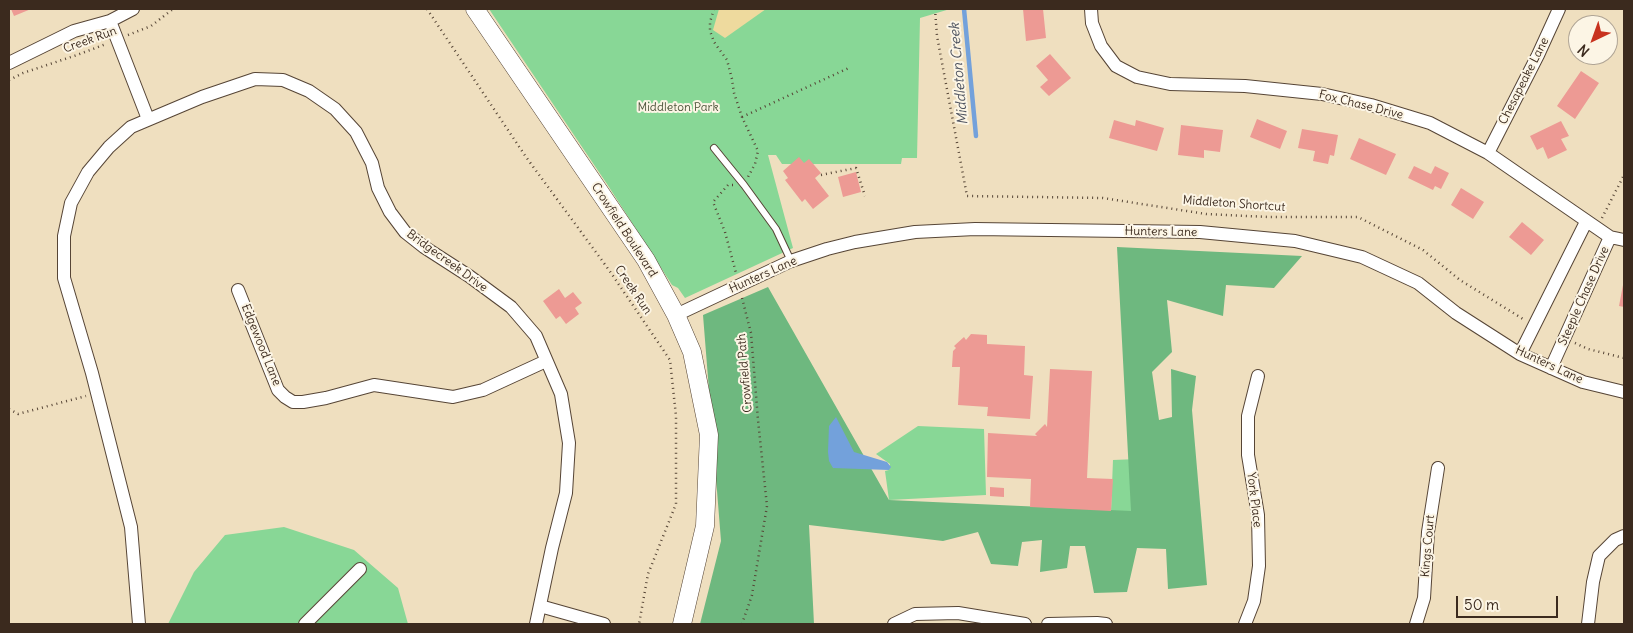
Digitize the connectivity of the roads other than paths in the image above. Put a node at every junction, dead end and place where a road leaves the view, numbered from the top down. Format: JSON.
{"nodes":[{"id":1,"x":133,"y":9,"type":"edge"},
{"id":2,"x":475,"y":9,"type":"edge"},
{"id":3,"x":1091,"y":9,"type":"edge"},
{"id":4,"x":1559,"y":9,"type":"edge"},
{"id":5,"x":110,"y":21,"type":"junction"},
{"id":6,"x":9,"y":63,"type":"edge"},
{"id":7,"x":148,"y":119,"type":"junction"},
{"id":8,"x":714,"y":148,"type":"dead end"},
{"id":9,"x":1488,"y":153,"type":"junction"},
{"id":10,"x":1591,"y":225,"type":"junction"},
{"id":11,"x":1610,"y":237,"type":"junction"},
{"id":12,"x":1624,"y":240,"type":"edge"},
{"id":13,"x":791,"y":261,"type":"junction"},
{"id":14,"x":238,"y":290,"type":"dead end"},
{"id":15,"x":676,"y":315,"type":"junction"},
{"id":16,"x":1520,"y":354,"type":"junction"},
{"id":17,"x":546,"y":361,"type":"junction"},
{"id":18,"x":1552,"y":368,"type":"junction"},
{"id":19,"x":1258,"y":376,"type":"dead end"},
{"id":20,"x":1624,"y":392,"type":"edge"},
{"id":21,"x":1438,"y":468,"type":"dead end"},
{"id":22,"x":1624,"y":536,"type":"edge"},
{"id":23,"x":360,"y":569,"type":"dead end"},
{"id":24,"x":540,"y":606,"type":"junction"},
{"id":25,"x":139,"y":624,"type":"edge"},
{"id":26,"x":305,"y":624,"type":"edge"},
{"id":27,"x":536,"y":624,"type":"edge"},
{"id":28,"x":604,"y":624,"type":"edge"},
{"id":29,"x":682,"y":624,"type":"edge"},
{"id":30,"x":894,"y":624,"type":"edge"},
{"id":31,"x":1025,"y":624,"type":"edge"},
{"id":32,"x":1048,"y":624,"type":"edge"},
{"id":33,"x":1106,"y":624,"type":"edge"},
{"id":34,"x":1245,"y":624,"type":"edge"},
{"id":35,"x":1416,"y":624,"type":"edge"},
{"id":36,"x":1588,"y":624,"type":"edge"}],
"edges":[{"from":1,"to":5,"type":"street"},
{"from":2,"to":15,"type":"main road","name":"Crowfield Boulevard"},
{"from":3,"to":9,"type":"street","name":"Fox Chase Drive"},
{"from":4,"to":9,"type":"street","name":"Chesapeake Lane"},
{"from":5,"to":6,"type":"street"},
{"from":5,"to":7,"type":"street"},
{"from":7,"to":17,"type":"street","name":"Bridgecreek Drive"},
{"from":7,"to":25,"type":"street","name":"Bridgecreek Drive"},
{"from":8,"to":13,"type":"lane"},
{"from":9,"to":10,"type":"street","name":"Fox Chase Drive"},
{"from":10,"to":11,"type":"street","name":"Fox Chase Drive"},
{"from":10,"to":16,"type":"street"},
{"from":11,"to":12,"type":"street","name":"Steeple Chase Drive"},
{"from":11,"to":18,"type":"street","name":"Steeple Chase Drive"},
{"from":13,"to":15,"type":"street","name":"Hunters Lane"},
{"from":13,"to":16,"type":"street","name":"Hunters Lane"},
{"from":14,"to":17,"type":"street","name":"Edgewood Lane"},
{"from":15,"to":29,"type":"main road","name":"Crowfield Boulevard"},
{"from":16,"to":18,"type":"street","name":"Hunters Lane"},
{"from":17,"to":24,"type":"street","name":"Bridgecreek Drive"},
{"from":18,"to":20,"type":"street","name":"Hunters Lane"},
{"from":19,"to":34,"type":"street","name":"York Place"},
{"from":21,"to":35,"type":"street","name":"Kings Court"},
{"from":22,"to":36,"type":"street"},
{"from":23,"to":26,"type":"street"},
{"from":24,"to":27,"type":"street","name":"Bridgecreek Drive"},
{"from":24,"to":28,"type":"street"},
{"from":30,"to":31,"type":"street"},
{"from":32,"to":33,"type":"street"}]}
